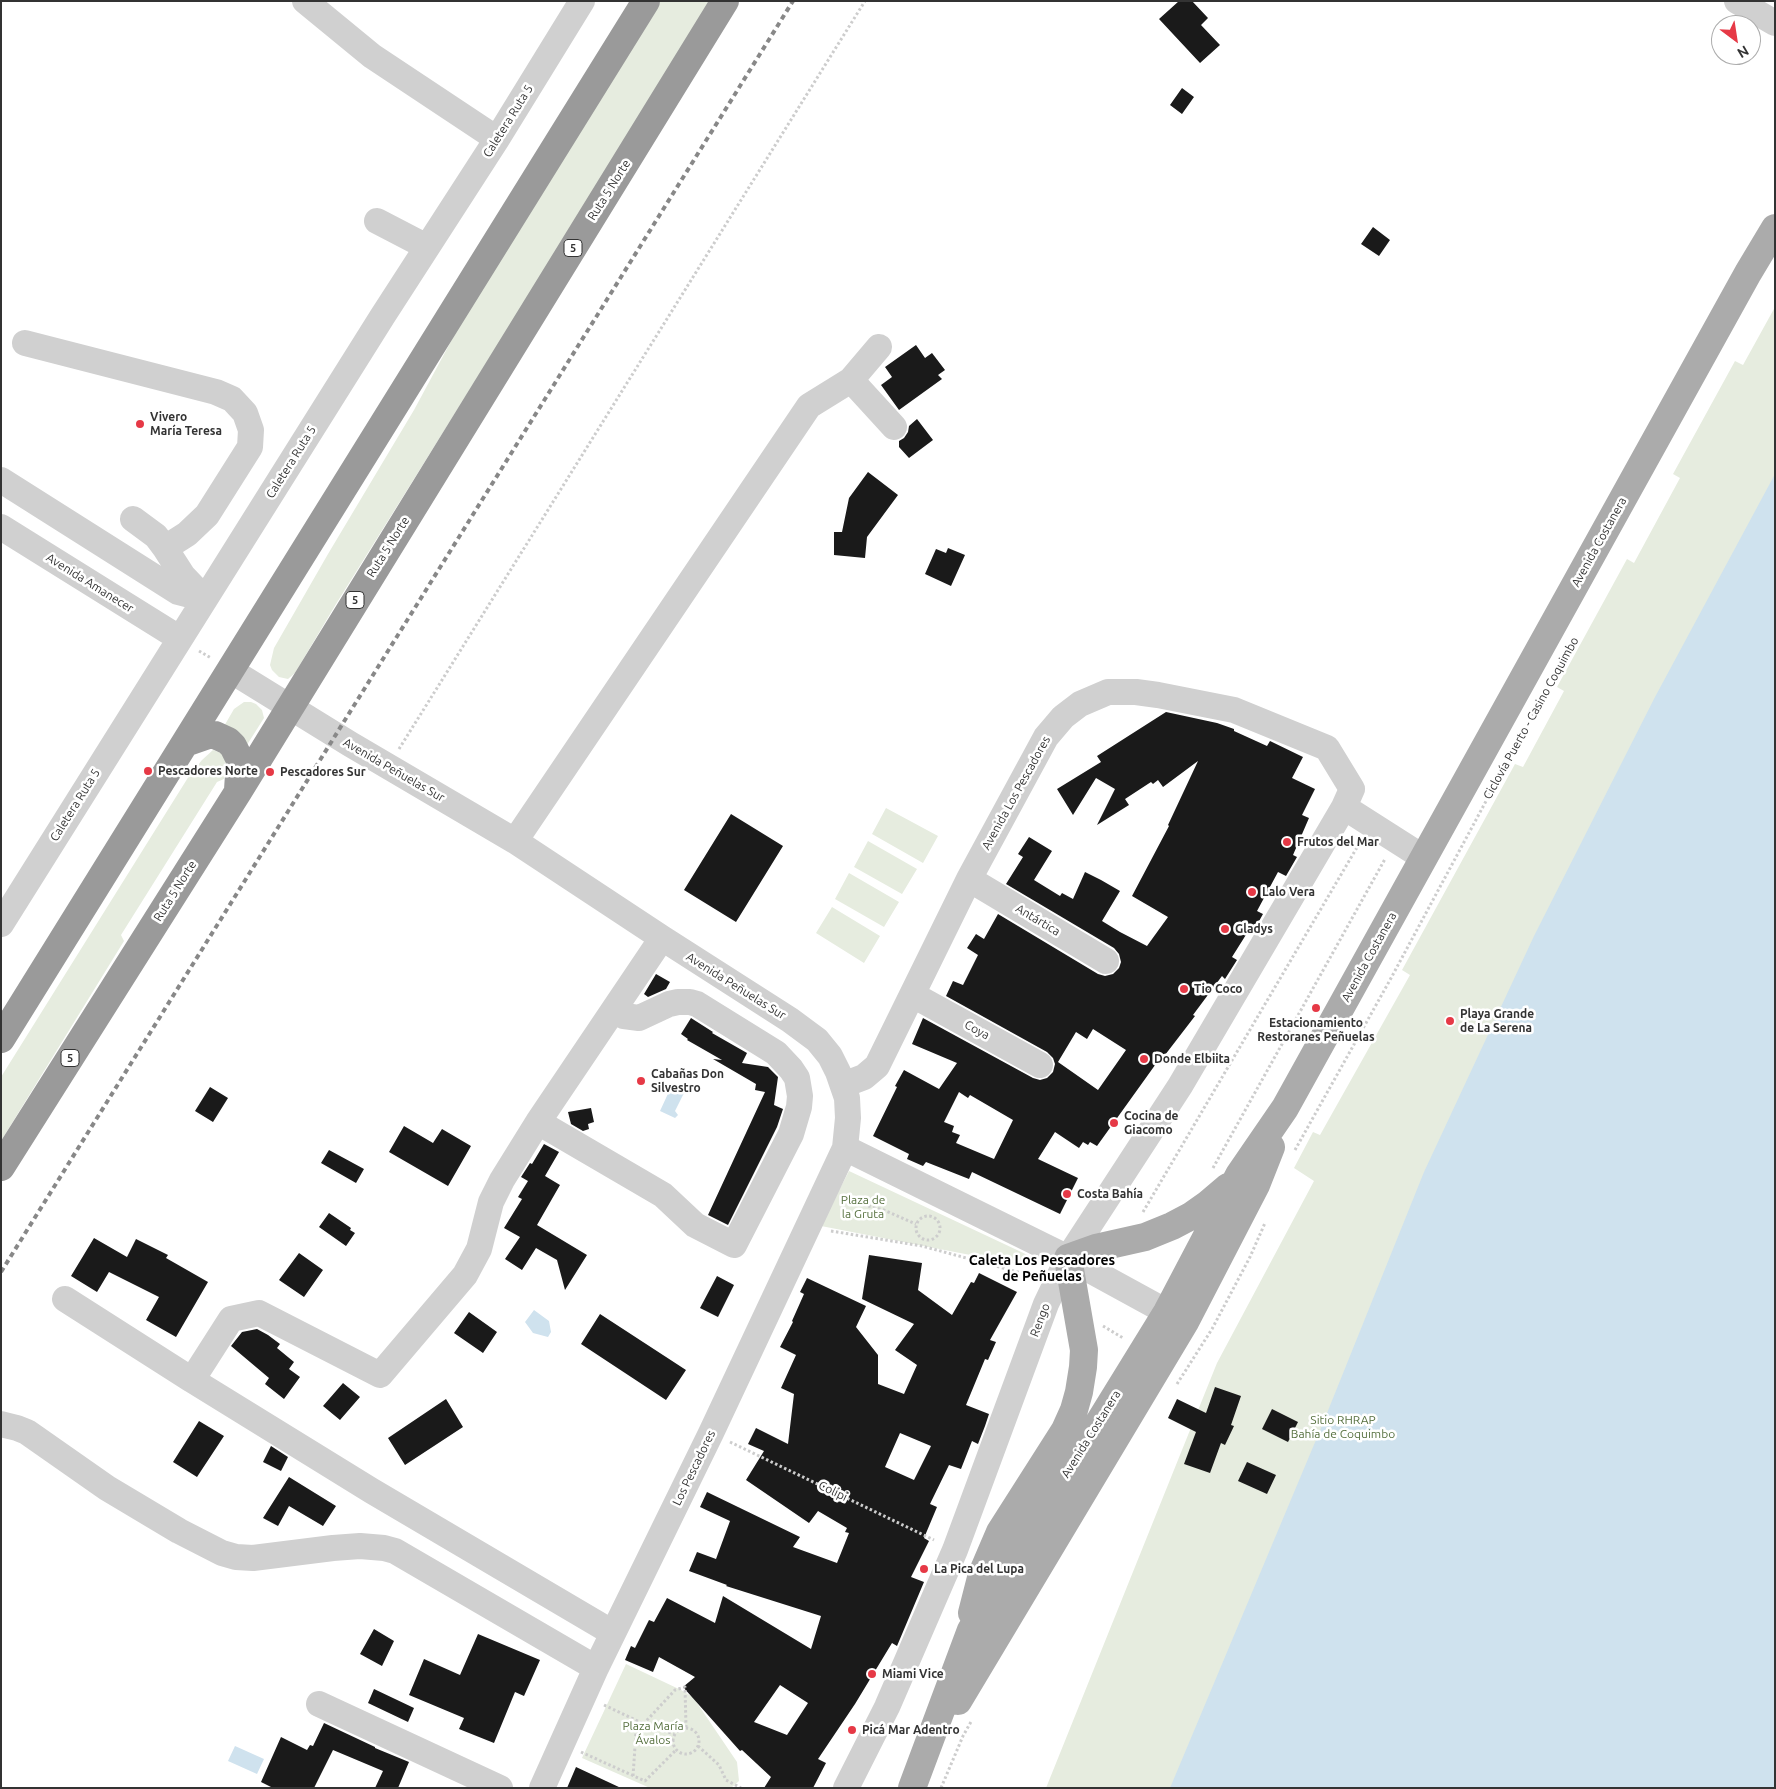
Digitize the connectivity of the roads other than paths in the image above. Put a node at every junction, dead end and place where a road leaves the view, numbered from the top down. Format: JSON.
{"nodes":[{"id":1,"x":306,"y":1,"type":"edge"},
{"id":2,"x":646,"y":1,"type":"edge"},
{"id":3,"x":725,"y":1,"type":"edge"},
{"id":4,"x":1737,"y":1,"type":"edge"},
{"id":5,"x":579,"y":2,"type":"edge"},
{"id":6,"x":1775,"y":23,"type":"edge"},
{"id":7,"x":497,"y":139,"type":"junction"},
{"id":8,"x":377,"y":220,"type":"dead end"},
{"id":9,"x":1775,"y":228,"type":"edge"},
{"id":10,"x":427,"y":247,"type":"junction"},
{"id":11,"x":26,"y":343,"type":"dead end"},
{"id":12,"x":879,"y":346,"type":"dead end"},
{"id":13,"x":851,"y":380,"type":"junction"},
{"id":14,"x":894,"y":427,"type":"dead end"},
{"id":15,"x":1,"y":480,"type":"edge"},
{"id":16,"x":133,"y":519,"type":"dead end"},
{"id":17,"x":1,"y":527,"type":"edge"},
{"id":18,"x":165,"y":548,"type":"junction"},
{"id":19,"x":206,"y":599,"type":"junction"},
{"id":20,"x":179,"y":638,"type":"junction"},
{"id":21,"x":230,"y":670,"type":"junction"},
{"id":22,"x":290,"y":706,"type":"junction"},
{"id":23,"x":185,"y":743,"type":"junction"},
{"id":24,"x":238,"y":792,"type":"junction"},
{"id":25,"x":1344,"y":806,"type":"junction"},
{"id":26,"x":515,"y":841,"type":"junction"},
{"id":27,"x":1424,"y":858,"type":"junction"},
{"id":28,"x":969,"y":879,"type":"junction"},
{"id":29,"x":1,"y":924,"type":"edge"},
{"id":30,"x":662,"y":938,"type":"junction"},
{"id":31,"x":1106,"y":961,"type":"dead end"},
{"id":32,"x":913,"y":995,"type":"junction"},
{"id":33,"x":614,"y":1010,"type":"junction"},
{"id":34,"x":1,"y":1039,"type":"edge"},
{"id":35,"x":1040,"y":1065,"type":"dead end"},
{"id":36,"x":843,"y":1085,"type":"junction"},
{"id":37,"x":1285,"y":1108,"type":"junction"},
{"id":38,"x":538,"y":1122,"type":"junction"},
{"id":39,"x":845,"y":1148,"type":"junction"},
{"id":40,"x":1,"y":1167,"type":"edge"},
{"id":41,"x":1239,"y":1175,"type":"junction"},
{"id":42,"x":1068,"y":1258,"type":"junction"},
{"id":43,"x":65,"y":1299,"type":"dead end"},
{"id":44,"x":1176,"y":1317,"type":"junction"},
{"id":45,"x":192,"y":1380,"type":"junction"},
{"id":46,"x":1,"y":1424,"type":"edge"},
{"id":47,"x":971,"y":1630,"type":"junction"},
{"id":48,"x":613,"y":1633,"type":"junction"},
{"id":49,"x":596,"y":1668,"type":"junction"},
{"id":50,"x":319,"y":1704,"type":"dead end"},
{"id":51,"x":915,"y":1779,"type":"edge"},
{"id":52,"x":500,"y":1788,"type":"edge"},
{"id":53,"x":542,"y":1788,"type":"edge"},
{"id":54,"x":846,"y":1788,"type":"edge"}],
"edges":[{"from":1,"to":7,"type":"street"},
{"from":2,"to":21,"type":"highway"},
{"from":3,"to":22,"type":"highway","name":"Ruta 5 Norte","number":"5"},
{"from":4,"to":6,"type":"street"},
{"from":5,"to":7,"type":"street","name":"Caletera Ruta 5"},
{"from":7,"to":10,"type":"street","name":"Caletera Ruta 5"},
{"from":8,"to":10,"type":"street"},
{"from":9,"to":27,"type":"main road","name":"Avenida Costanera"},
{"from":10,"to":19,"type":"street","name":"Caletera Ruta 5"},
{"from":11,"to":18,"type":"street"},
{"from":12,"to":13,"type":"street"},
{"from":13,"to":14,"type":"street"},
{"from":13,"to":26,"type":"street"},
{"from":15,"to":19,"type":"street"},
{"from":16,"to":18,"type":"street"},
{"from":17,"to":20,"type":"street","name":"Avenida Amanecer"},
{"from":18,"to":19,"type":"street"},
{"from":19,"to":20,"type":"street","name":"Caletera Ruta 5"},
{"from":20,"to":29,"type":"street","name":"Caletera Ruta 5"},
{"from":21,"to":22,"type":"street","name":"Avenida Peñuelas Sur"},
{"from":21,"to":23,"type":"highway"},
{"from":22,"to":24,"type":"highway","name":"Ruta 5 Norte","number":"5"},
{"from":22,"to":26,"type":"street","name":"Avenida Peñuelas Sur"},
{"from":23,"to":24,"type":"highway"},
{"from":23,"to":34,"type":"highway"},
{"from":24,"to":40,"type":"highway","name":"Ruta 5 Norte","number":"5"},
{"from":25,"to":27,"type":"street"},
{"from":25,"to":28,"type":"street","name":"Avenida Los Pescadores"},
{"from":25,"to":42,"type":"street","name":"Rengo"},
{"from":26,"to":30,"type":"street","name":"Avenida Peñuelas Sur"},
{"from":27,"to":37,"type":"main road","name":"Avenida Costanera"},
{"from":28,"to":31,"type":"street","name":"Antártica"},
{"from":28,"to":32,"type":"street","name":"Avenida Los Pescadores"},
{"from":30,"to":33,"type":"street"},
{"from":30,"to":36,"type":"street","name":"Avenida Peñuelas Sur"},
{"from":32,"to":35,"type":"street","name":"Coya"},
{"from":32,"to":36,"type":"street","name":"Avenida Los Pescadores"},
{"from":33,"to":38,"type":"street"},
{"from":33,"to":38,"type":"street"},
{"from":36,"to":39,"type":"street","name":"Avenida Peñuelas Sur"},
{"from":37,"to":41,"type":"main road","name":"Avenida Costanera"},
{"from":37,"to":44,"type":"main road","name":"Avenida Costanera"},
{"from":38,"to":45,"type":"street"},
{"from":39,"to":42,"type":"street"},
{"from":39,"to":48,"type":"street","name":"Los Pescadores"},
{"from":41,"to":42,"type":"main road"},
{"from":41,"to":44,"type":"main road","name":"Avenida Costanera"},
{"from":42,"to":44,"type":"street"},
{"from":42,"to":47,"type":"main road"},
{"from":42,"to":54,"type":"street","name":"Rengo"},
{"from":43,"to":45,"type":"street"},
{"from":44,"to":47,"type":"main road","name":"Avenida Costanera"},
{"from":44,"to":51,"type":"main road","name":"Avenida Costanera"},
{"from":45,"to":48,"type":"street"},
{"from":46,"to":49,"type":"street"},
{"from":47,"to":51,"type":"main road","name":"Avenida Costanera"},
{"from":48,"to":49,"type":"street","name":"Los Pescadores"},
{"from":49,"to":53,"type":"street","name":"Los Pescadores"},
{"from":50,"to":52,"type":"street"}]}
